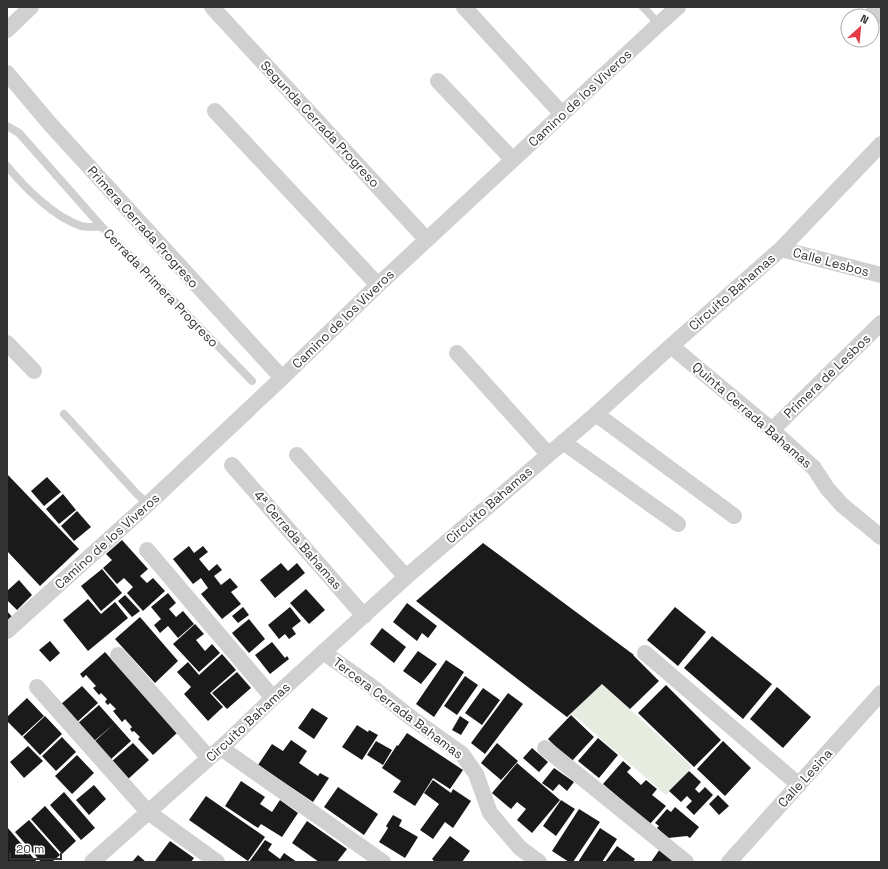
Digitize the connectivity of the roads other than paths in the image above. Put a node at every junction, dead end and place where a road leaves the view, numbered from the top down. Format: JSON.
{"nodes":[{"id":1,"x":31,"y":7,"type":"edge"},
{"id":2,"x":212,"y":7,"type":"edge"},
{"id":3,"x":464,"y":7,"type":"edge"},
{"id":4,"x":643,"y":7,"type":"edge"},
{"id":5,"x":678,"y":7,"type":"edge"},
{"id":6,"x":874,"y":7,"type":"edge"},
{"id":7,"x":881,"y":16,"type":"edge"},
{"id":8,"x":659,"y":24,"type":"junction"},
{"id":9,"x":7,"y":30,"type":"edge"},
{"id":10,"x":7,"y":73,"type":"edge"},
{"id":11,"x":438,"y":81,"type":"dead end"},
{"id":12,"x":215,"y":111,"type":"dead end"},
{"id":13,"x":562,"y":114,"type":"junction"},
{"id":14,"x":7,"y":126,"type":"edge"},
{"id":15,"x":881,"y":144,"type":"edge"},
{"id":16,"x":513,"y":160,"type":"junction"},
{"id":17,"x":7,"y":166,"type":"edge"},
{"id":18,"x":102,"y":227,"type":"junction"},
{"id":19,"x":427,"y":240,"type":"junction"},
{"id":20,"x":781,"y":248,"type":"junction"},
{"id":21,"x":881,"y":275,"type":"edge"},
{"id":22,"x":378,"y":285,"type":"junction"},
{"id":23,"x":881,"y":323,"type":"edge"},
{"id":24,"x":7,"y":343,"type":"edge"},
{"id":25,"x":671,"y":346,"type":"junction"},
{"id":26,"x":457,"y":353,"type":"dead end"},
{"id":27,"x":34,"y":371,"type":"dead end"},
{"id":28,"x":282,"y":378,"type":"junction"},
{"id":29,"x":252,"y":381,"type":"dead end"},
{"id":30,"x":64,"y":414,"type":"dead end"},
{"id":31,"x":596,"y":414,"type":"junction"},
{"id":32,"x":772,"y":430,"type":"junction"},
{"id":33,"x":563,"y":442,"type":"junction"},
{"id":34,"x":548,"y":454,"type":"junction"},
{"id":35,"x":297,"y":455,"type":"dead end"},
{"id":36,"x":232,"y":465,"type":"dead end"},
{"id":37,"x":148,"y":504,"type":"junction"},
{"id":38,"x":734,"y":516,"type":"dead end"},
{"id":39,"x":678,"y":524,"type":"dead end"},
{"id":40,"x":881,"y":537,"type":"edge"},
{"id":41,"x":147,"y":550,"type":"dead end"},
{"id":42,"x":406,"y":577,"type":"junction"},
{"id":43,"x":364,"y":616,"type":"junction"},
{"id":44,"x":7,"y":630,"type":"edge"},
{"id":45,"x":323,"y":652,"type":"junction"},
{"id":46,"x":646,"y":653,"type":"dead end"},
{"id":47,"x":118,"y":655,"type":"dead end"},
{"id":48,"x":37,"y":687,"type":"dead end"},
{"id":49,"x":881,"y":693,"type":"edge"},
{"id":50,"x":273,"y":698,"type":"junction"},
{"id":51,"x":545,"y":748,"type":"dead end"},
{"id":52,"x":215,"y":753,"type":"junction"},
{"id":53,"x":799,"y":785,"type":"junction"},
{"id":54,"x":148,"y":812,"type":"junction"},
{"id":55,"x":92,"y":862,"type":"edge"},
{"id":56,"x":217,"y":862,"type":"edge"},
{"id":57,"x":383,"y":862,"type":"edge"},
{"id":58,"x":539,"y":862,"type":"edge"},
{"id":59,"x":686,"y":862,"type":"edge"},
{"id":60,"x":729,"y":862,"type":"edge"}],
"edges":[{"from":1,"to":9,"type":"street"},
{"from":2,"to":19,"type":"street","name":"Segunda Cerrada Progreso"},
{"from":3,"to":13,"type":"street"},
{"from":4,"to":8,"type":"lane"},
{"from":5,"to":8,"type":"street","name":"Camino de los Viveros"},
{"from":6,"to":7,"type":"street"},
{"from":8,"to":13,"type":"street","name":"Camino de los Viveros"},
{"from":10,"to":28,"type":"street","name":"Primera Cerrada Progreso"},
{"from":11,"to":16,"type":"street"},
{"from":12,"to":22,"type":"street"},
{"from":13,"to":16,"type":"street","name":"Camino de los Viveros"},
{"from":14,"to":18,"type":"lane"},
{"from":15,"to":20,"type":"street","name":"Circuito Bahamas"},
{"from":16,"to":19,"type":"street","name":"Camino de los Viveros"},
{"from":17,"to":18,"type":"lane","name":"Cerrada Primera Progreso"},
{"from":18,"to":29,"type":"lane","name":"Cerrada Primera Progreso"},
{"from":19,"to":22,"type":"street","name":"Camino de los Viveros"},
{"from":20,"to":21,"type":"street","name":"Calle Lesbos"},
{"from":20,"to":25,"type":"street","name":"Circuito Bahamas"},
{"from":22,"to":28,"type":"street","name":"Camino de los Viveros"},
{"from":23,"to":32,"type":"street","name":"Primera de Lesbos"},
{"from":24,"to":27,"type":"street"},
{"from":25,"to":31,"type":"street","name":"Circuito Bahamas"},
{"from":25,"to":32,"type":"street","name":"Quinta Cerrada Bahamas"},
{"from":26,"to":34,"type":"street"},
{"from":28,"to":37,"type":"street","name":"Camino de los Viveros"},
{"from":30,"to":37,"type":"lane"},
{"from":31,"to":33,"type":"street","name":"Circuito Bahamas"},
{"from":31,"to":38,"type":"street"},
{"from":32,"to":40,"type":"street","name":"Quinta Cerrada Bahamas"},
{"from":33,"to":34,"type":"street","name":"Circuito Bahamas"},
{"from":33,"to":39,"type":"street"},
{"from":34,"to":42,"type":"street","name":"Circuito Bahamas"},
{"from":35,"to":42,"type":"street"},
{"from":36,"to":43,"type":"street","name":"4ª Cerrada Bahamas"},
{"from":37,"to":44,"type":"street","name":"Camino de los Viveros"},
{"from":41,"to":50,"type":"street"},
{"from":42,"to":43,"type":"street","name":"Circuito Bahamas"},
{"from":43,"to":45,"type":"street","name":"Circuito Bahamas"},
{"from":45,"to":50,"type":"street","name":"Circuito Bahamas"},
{"from":45,"to":58,"type":"street","name":"Tercera Cerrada Bahamas"},
{"from":46,"to":53,"type":"street"},
{"from":47,"to":52,"type":"street"},
{"from":48,"to":54,"type":"street"},
{"from":49,"to":53,"type":"street","name":"Calle Lesina"},
{"from":50,"to":52,"type":"street","name":"Circuito Bahamas"},
{"from":51,"to":59,"type":"street"},
{"from":52,"to":54,"type":"street","name":"Circuito Bahamas"},
{"from":52,"to":57,"type":"street"},
{"from":53,"to":60,"type":"street","name":"Calle Lesina"},
{"from":54,"to":55,"type":"street","name":"Circuito Bahamas"},
{"from":54,"to":56,"type":"street"}]}
